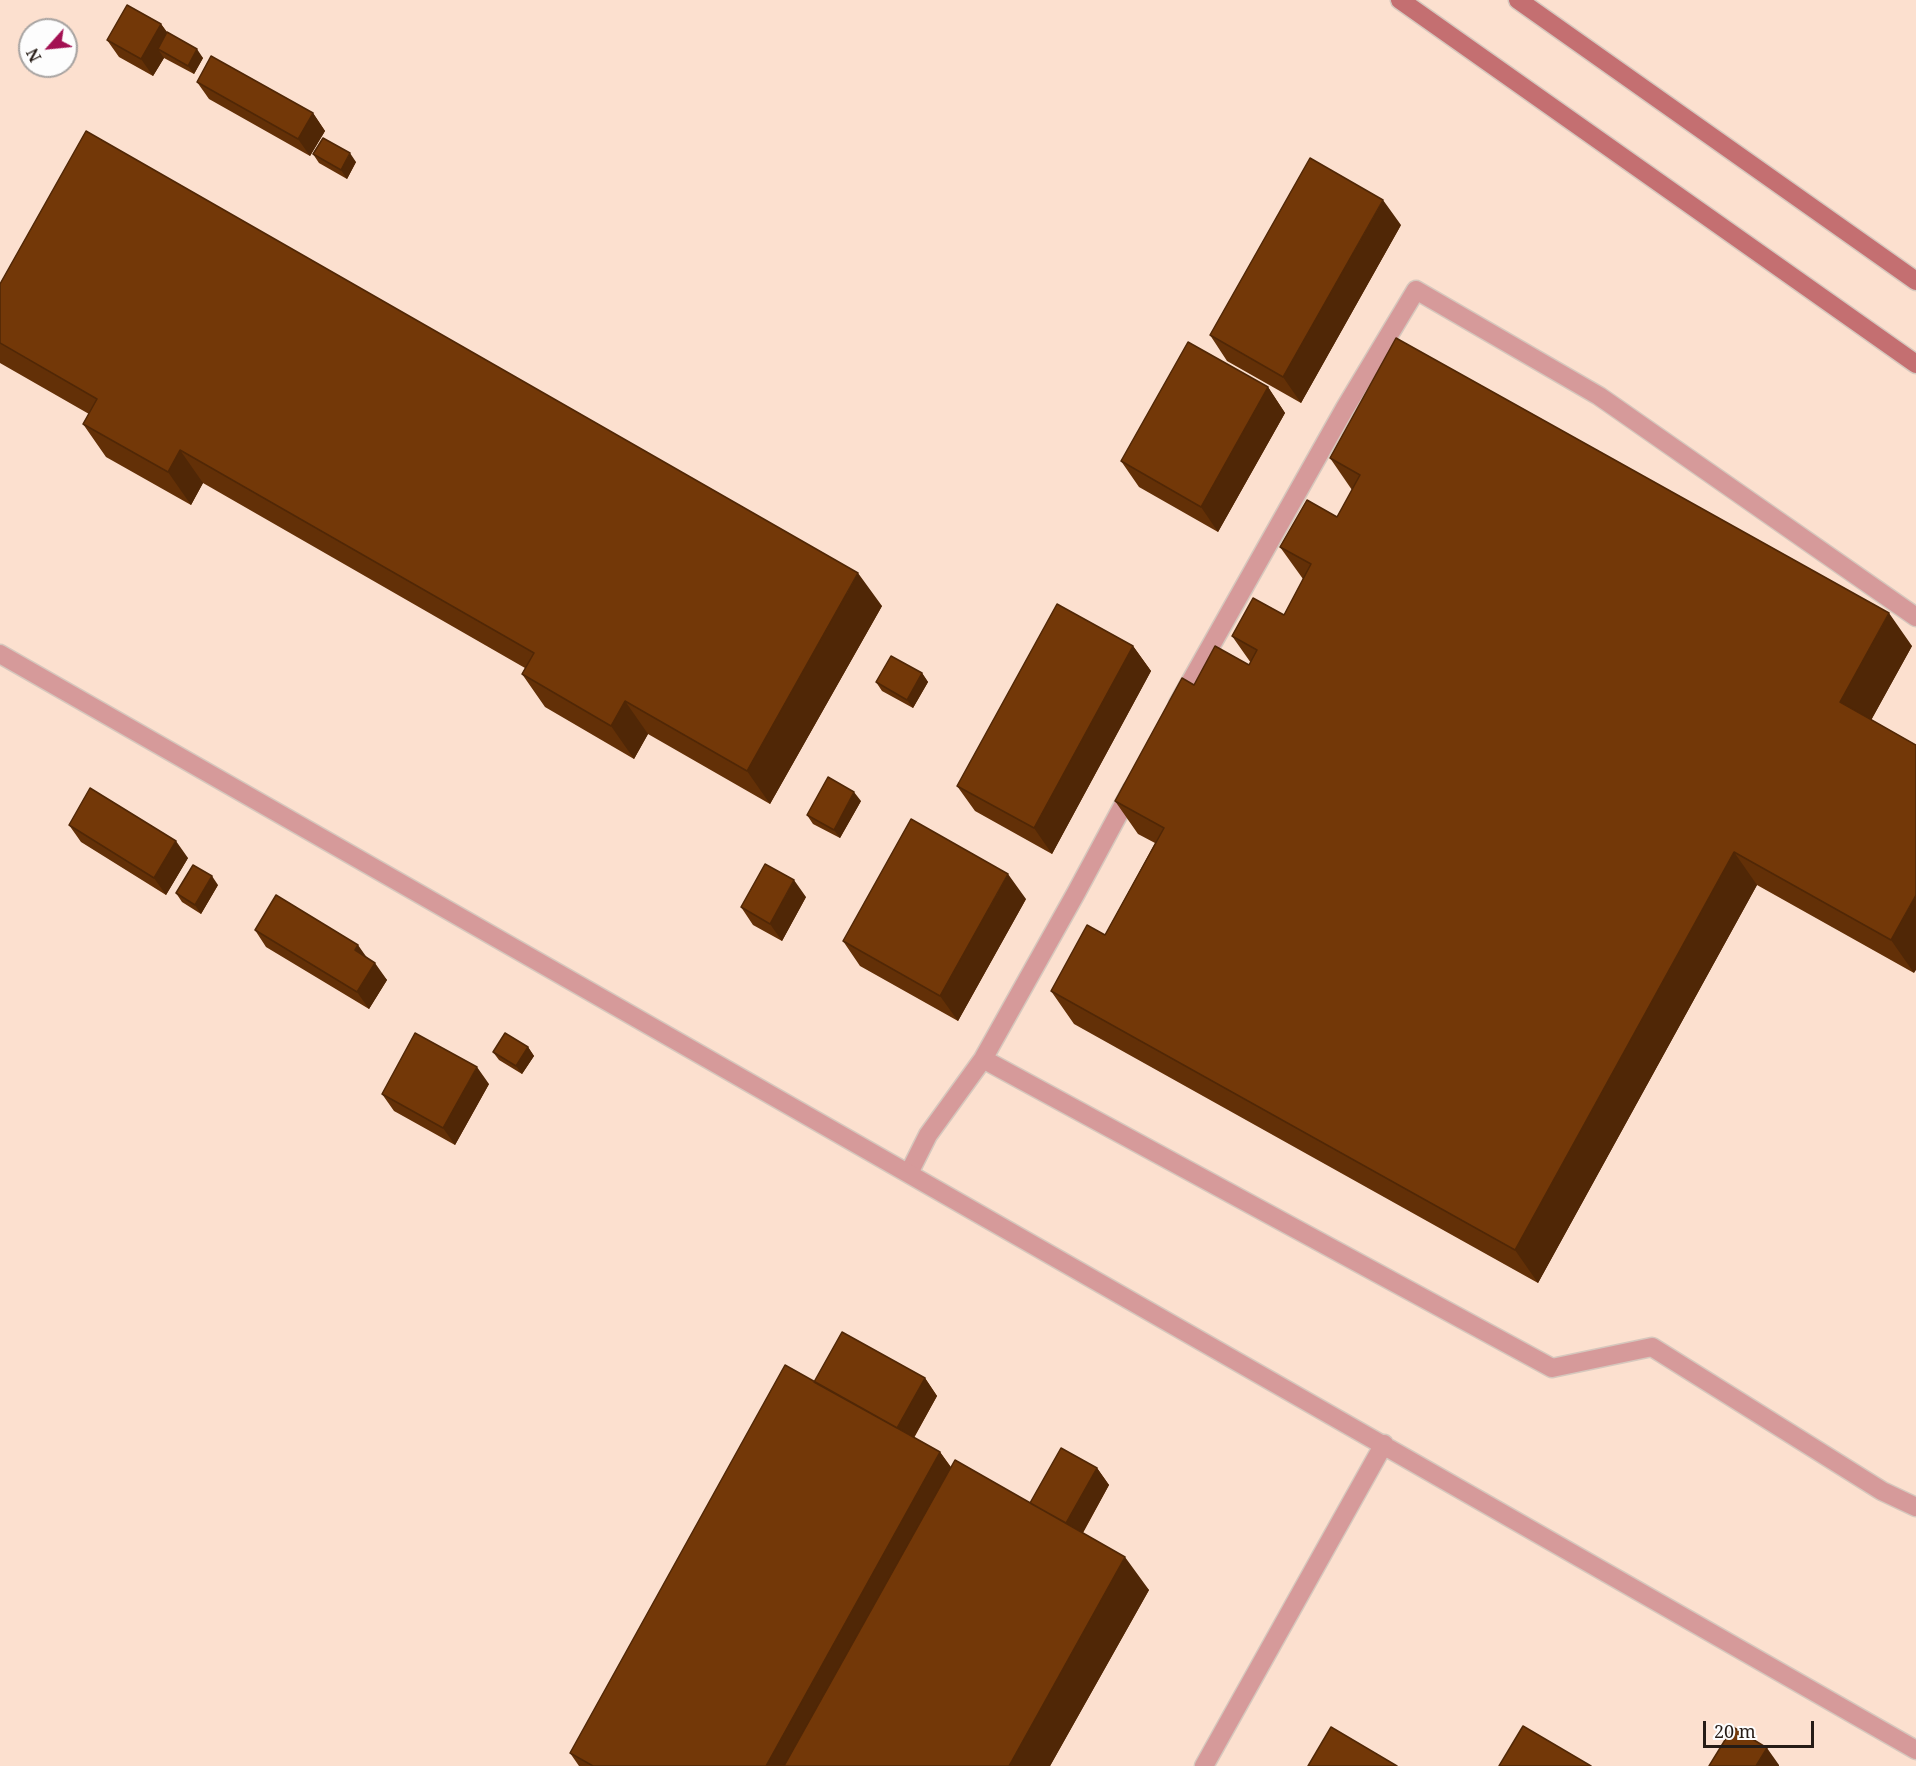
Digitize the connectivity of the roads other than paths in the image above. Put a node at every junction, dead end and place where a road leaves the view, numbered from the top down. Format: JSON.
{"nodes":[{"id":1,"x":1400,"y":0,"type":"edge"},
{"id":2,"x":1518,"y":0,"type":"edge"},
{"id":3,"x":1916,"y":281,"type":"edge"},
{"id":4,"x":1916,"y":364,"type":"edge"},
{"id":5,"x":1916,"y":617,"type":"edge"},
{"id":6,"x":0,"y":654,"type":"edge"},
{"id":7,"x":1172,"y":716,"type":"edge"},
{"id":8,"x":1138,"y":778,"type":"edge"},
{"id":9,"x":982,"y":1059,"type":"junction"},
{"id":10,"x":909,"y":1173,"type":"junction"},
{"id":11,"x":1384,"y":1444,"type":"junction"},
{"id":12,"x":1916,"y":1507,"type":"edge"},
{"id":13,"x":1916,"y":1749,"type":"edge"},
{"id":14,"x":1204,"y":1766,"type":"edge"}],
"edges":[{"from":1,"to":4,"type":"main road"},
{"from":2,"to":3,"type":"main road"},
{"from":5,"to":7,"type":"street"},
{"from":6,"to":10,"type":"street"},
{"from":8,"to":9,"type":"street"},
{"from":9,"to":10,"type":"street"},
{"from":9,"to":12,"type":"street"},
{"from":10,"to":11,"type":"street"},
{"from":11,"to":13,"type":"street"},
{"from":11,"to":14,"type":"street"}]}
